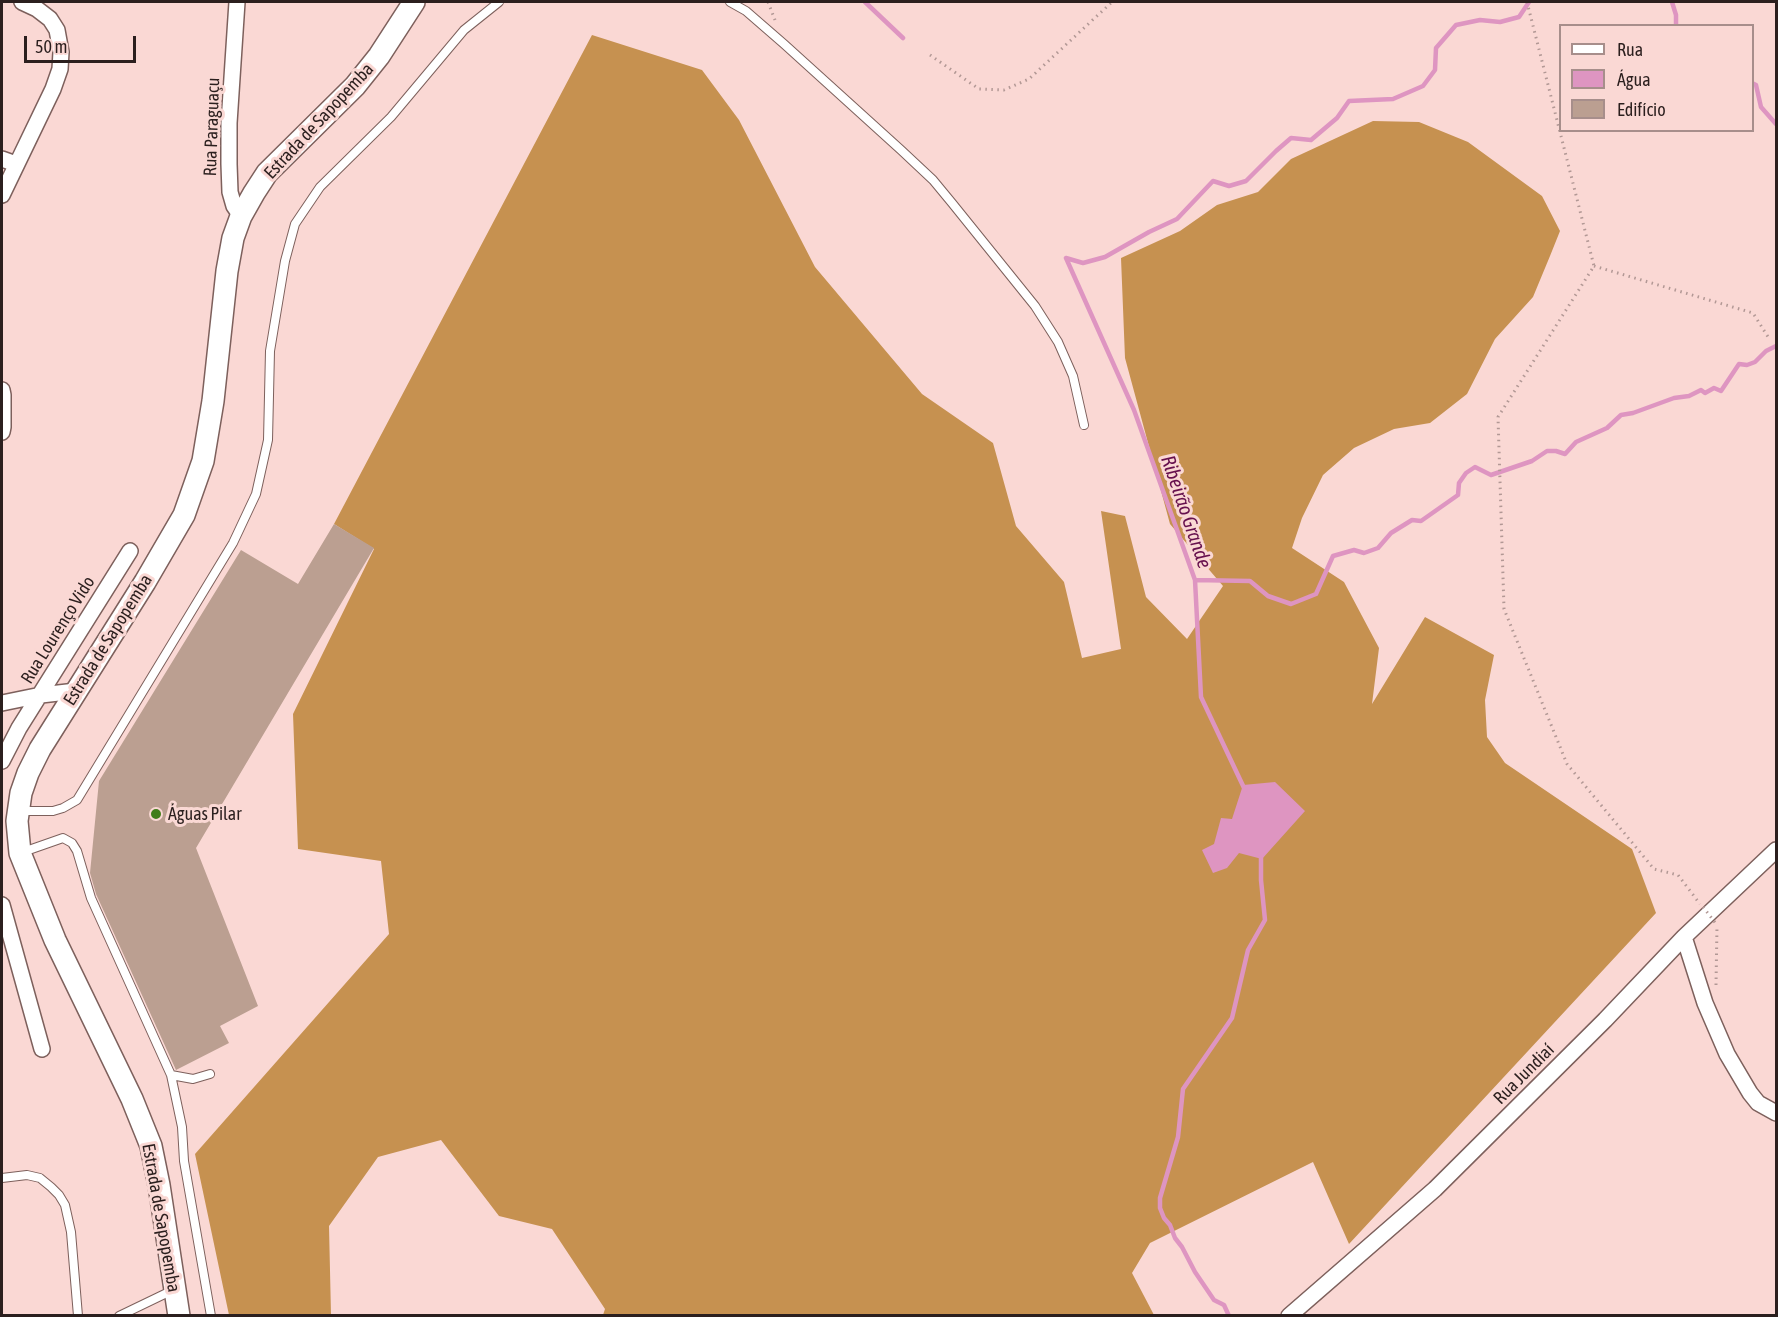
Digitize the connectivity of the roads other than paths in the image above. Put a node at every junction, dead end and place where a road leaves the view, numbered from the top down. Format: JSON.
{"nodes":[{"id":1,"x":22,"y":2,"type":"edge"},
{"id":2,"x":237,"y":2,"type":"edge"},
{"id":3,"x":414,"y":2,"type":"edge"},
{"id":4,"x":499,"y":2,"type":"edge"},
{"id":5,"x":730,"y":2,"type":"edge"},
{"id":6,"x":9,"y":161,"type":"edge"},
{"id":7,"x":2,"y":195,"type":"edge"},
{"id":8,"x":241,"y":216,"type":"junction"},
{"id":9,"x":2,"y":390,"type":"edge"},
{"id":10,"x":1084,"y":425,"type":"dead end"},
{"id":11,"x":2,"y":432,"type":"edge"},
{"id":12,"x":130,"y":551,"type":"dead end"},
{"id":13,"x":76,"y":691,"type":"junction"},
{"id":14,"x":41,"y":695,"type":"junction"},
{"id":15,"x":2,"y":703,"type":"edge"},
{"id":16,"x":2,"y":761,"type":"edge"},
{"id":17,"x":18,"y":811,"type":"junction"},
{"id":18,"x":1776,"y":850,"type":"edge"},
{"id":19,"x":20,"y":853,"type":"junction"},
{"id":20,"x":2,"y":905,"type":"edge"},
{"id":21,"x":1684,"y":937,"type":"junction"},
{"id":22,"x":42,"y":1049,"type":"dead end"},
{"id":23,"x":210,"y":1074,"type":"dead end"},
{"id":24,"x":171,"y":1075,"type":"junction"},
{"id":25,"x":1776,"y":1113,"type":"edge"},
{"id":26,"x":2,"y":1178,"type":"edge"},
{"id":27,"x":175,"y":1289,"type":"junction"},
{"id":28,"x":78,"y":1316,"type":"edge"},
{"id":29,"x":119,"y":1316,"type":"edge"},
{"id":30,"x":179,"y":1316,"type":"edge"},
{"id":31,"x":211,"y":1316,"type":"edge"},
{"id":32,"x":1289,"y":1316,"type":"edge"}],
"edges":[{"from":1,"to":6,"type":"street"},
{"from":2,"to":8,"type":"street","name":"Rua Paraguaçu"},
{"from":3,"to":8,"type":"main road","name":"Estrada de Sapopemba"},
{"from":4,"to":17,"type":"lane"},
{"from":5,"to":10,"type":"lane"},
{"from":6,"to":7,"type":"street"},
{"from":8,"to":13,"type":"main road","name":"Estrada de Sapopemba"},
{"from":9,"to":11,"type":"street"},
{"from":12,"to":14,"type":"street","name":"Rua Lourenço Vido"},
{"from":13,"to":14,"type":"street"},
{"from":13,"to":17,"type":"main road","name":"Estrada de Sapopemba"},
{"from":14,"to":15,"type":"street"},
{"from":14,"to":16,"type":"street","name":"Rua Lourenço Vido"},
{"from":17,"to":19,"type":"main road","name":"Estrada de Sapopemba"},
{"from":18,"to":21,"type":"street","name":"Rua Jundiaí"},
{"from":19,"to":24,"type":"lane"},
{"from":19,"to":27,"type":"main road","name":"Estrada de Sapopemba"},
{"from":20,"to":22,"type":"street"},
{"from":21,"to":25,"type":"street"},
{"from":21,"to":32,"type":"street","name":"Rua Jundiaí"},
{"from":23,"to":24,"type":"lane"},
{"from":24,"to":31,"type":"lane"},
{"from":26,"to":28,"type":"lane"},
{"from":27,"to":29,"type":"lane"},
{"from":27,"to":30,"type":"main road","name":"Estrada de Sapopemba"}]}
